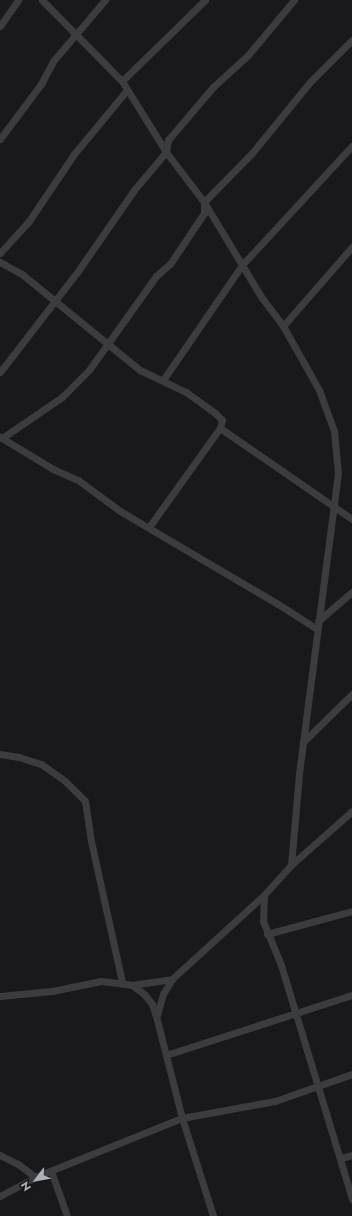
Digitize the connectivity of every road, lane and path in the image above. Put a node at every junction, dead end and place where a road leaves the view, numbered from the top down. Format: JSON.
{"nodes":[{"id":1,"x":18,"y":0,"type":"edge"},
{"id":2,"x":42,"y":0,"type":"edge"},
{"id":3,"x":105,"y":0,"type":"edge"},
{"id":4,"x":205,"y":0,"type":"edge"},
{"id":5,"x":294,"y":0,"type":"edge"},
{"id":6,"x":0,"y":26,"type":"edge"},
{"id":7,"x":77,"y":34,"type":"junction"},
{"id":8,"x":352,"y":40,"type":"edge"},
{"id":9,"x":122,"y":82,"type":"junction"},
{"id":10,"x":127,"y":90,"type":"junction"},
{"id":11,"x":0,"y":139,"type":"edge"},
{"id":12,"x":352,"y":146,"type":"edge"},
{"id":13,"x":166,"y":152,"type":"junction"},
{"id":14,"x":204,"y":202,"type":"junction"},
{"id":15,"x":352,"y":246,"type":"edge"},
{"id":16,"x":0,"y":253,"type":"edge"},
{"id":17,"x":0,"y":262,"type":"edge"},
{"id":18,"x":242,"y":265,"type":"junction"},
{"id":19,"x":53,"y":300,"type":"junction"},
{"id":20,"x":283,"y":326,"type":"junction"},
{"id":21,"x":108,"y":344,"type":"junction"},
{"id":22,"x":0,"y":372,"type":"edge"},
{"id":23,"x":163,"y":380,"type":"junction"},
{"id":24,"x":220,"y":428,"type":"junction"},
{"id":25,"x":1,"y":437,"type":"edge"},
{"id":26,"x":333,"y":506,"type":"junction"},
{"id":27,"x":352,"y":519,"type":"edge"},
{"id":28,"x":149,"y":527,"type":"junction"},
{"id":29,"x":352,"y":592,"type":"edge"},
{"id":30,"x":318,"y":622,"type":"junction"},
{"id":31,"x":317,"y":630,"type":"junction"},
{"id":32,"x":352,"y":694,"type":"edge"},
{"id":33,"x":304,"y":742,"type":"junction"},
{"id":34,"x":0,"y":754,"type":"edge"},
{"id":35,"x":352,"y":811,"type":"edge"},
{"id":36,"x":291,"y":865,"type":"junction"},
{"id":37,"x":264,"y":895,"type":"junction"},
{"id":38,"x":352,"y":911,"type":"edge"},
{"id":39,"x":267,"y":934,"type":"junction"},
{"id":40,"x":172,"y":979,"type":"junction"},
{"id":41,"x":122,"y":982,"type":"junction"},
{"id":42,"x":132,"y":985,"type":"junction"},
{"id":43,"x":352,"y":995,"type":"edge"},
{"id":44,"x":0,"y":996,"type":"edge"},
{"id":45,"x":294,"y":1013,"type":"junction"},
{"id":46,"x":156,"y":1016,"type":"junction"},
{"id":47,"x":166,"y":1055,"type":"junction"},
{"id":48,"x":352,"y":1074,"type":"edge"},
{"id":49,"x":318,"y":1084,"type":"junction"},
{"id":50,"x":182,"y":1118,"type":"junction"},
{"id":51,"x":0,"y":1155,"type":"edge"},
{"id":52,"x":352,"y":1155,"type":"edge"},
{"id":53,"x":341,"y":1158,"type":"junction"},
{"id":54,"x":51,"y":1171,"type":"junction"},
{"id":55,"x":35,"y":1177,"type":"junction"},
{"id":56,"x":0,"y":1196,"type":"edge"},
{"id":57,"x":352,"y":1199,"type":"edge"},
{"id":58,"x":67,"y":1216,"type":"edge"},
{"id":59,"x":213,"y":1216,"type":"edge"}],
"edges":[{"from":1,"to":6,"type":"street"},
{"from":2,"to":7,"type":"street"},
{"from":3,"to":7,"type":"street"},
{"from":4,"to":9,"type":"street"},
{"from":5,"to":13,"type":"street"},
{"from":7,"to":9,"type":"street"},
{"from":7,"to":11,"type":"street"},
{"from":8,"to":14,"type":"street"},
{"from":9,"to":10,"type":"street"},
{"from":10,"to":13,"type":"street"},
{"from":10,"to":16,"type":"street"},
{"from":12,"to":18,"type":"street"},
{"from":13,"to":14,"type":"street"},
{"from":13,"to":19,"type":"street"},
{"from":14,"to":18,"type":"street"},
{"from":14,"to":21,"type":"street"},
{"from":15,"to":20,"type":"street"},
{"from":17,"to":19,"type":"street"},
{"from":18,"to":20,"type":"street"},
{"from":18,"to":23,"type":"street"},
{"from":19,"to":21,"type":"street"},
{"from":19,"to":22,"type":"street"},
{"from":20,"to":26,"type":"street"},
{"from":21,"to":23,"type":"street"},
{"from":21,"to":25,"type":"street"},
{"from":23,"to":24,"type":"street"},
{"from":24,"to":26,"type":"street"},
{"from":24,"to":28,"type":"street"},
{"from":25,"to":28,"type":"street"},
{"from":26,"to":27,"type":"street"},
{"from":26,"to":30,"type":"street"},
{"from":28,"to":31,"type":"street"},
{"from":29,"to":30,"type":"street"},
{"from":30,"to":31,"type":"street"},
{"from":31,"to":33,"type":"street"},
{"from":32,"to":33,"type":"street"},
{"from":33,"to":36,"type":"street"},
{"from":34,"to":41,"type":"street"},
{"from":35,"to":36,"type":"street"},
{"from":36,"to":37,"type":"street"},
{"from":37,"to":39,"type":"street"},
{"from":37,"to":40,"type":"street"},
{"from":38,"to":39,"type":"street"},
{"from":39,"to":45,"type":"street"},
{"from":40,"to":42,"type":"street"},
{"from":40,"to":46,"type":"street"},
{"from":41,"to":42,"type":"street"},
{"from":41,"to":44,"type":"street"},
{"from":42,"to":46,"type":"street"},
{"from":43,"to":45,"type":"street"},
{"from":45,"to":47,"type":"street"},
{"from":45,"to":49,"type":"street"},
{"from":46,"to":47,"type":"street"},
{"from":47,"to":50,"type":"street"},
{"from":48,"to":49,"type":"street"},
{"from":49,"to":50,"type":"street"},
{"from":49,"to":53,"type":"street"},
{"from":50,"to":54,"type":"street"},
{"from":50,"to":59,"type":"street"},
{"from":51,"to":55,"type":"street"},
{"from":52,"to":53,"type":"street"},
{"from":53,"to":57,"type":"street"},
{"from":54,"to":55,"type":"street"},
{"from":54,"to":58,"type":"street"},
{"from":55,"to":56,"type":"street"}]}
